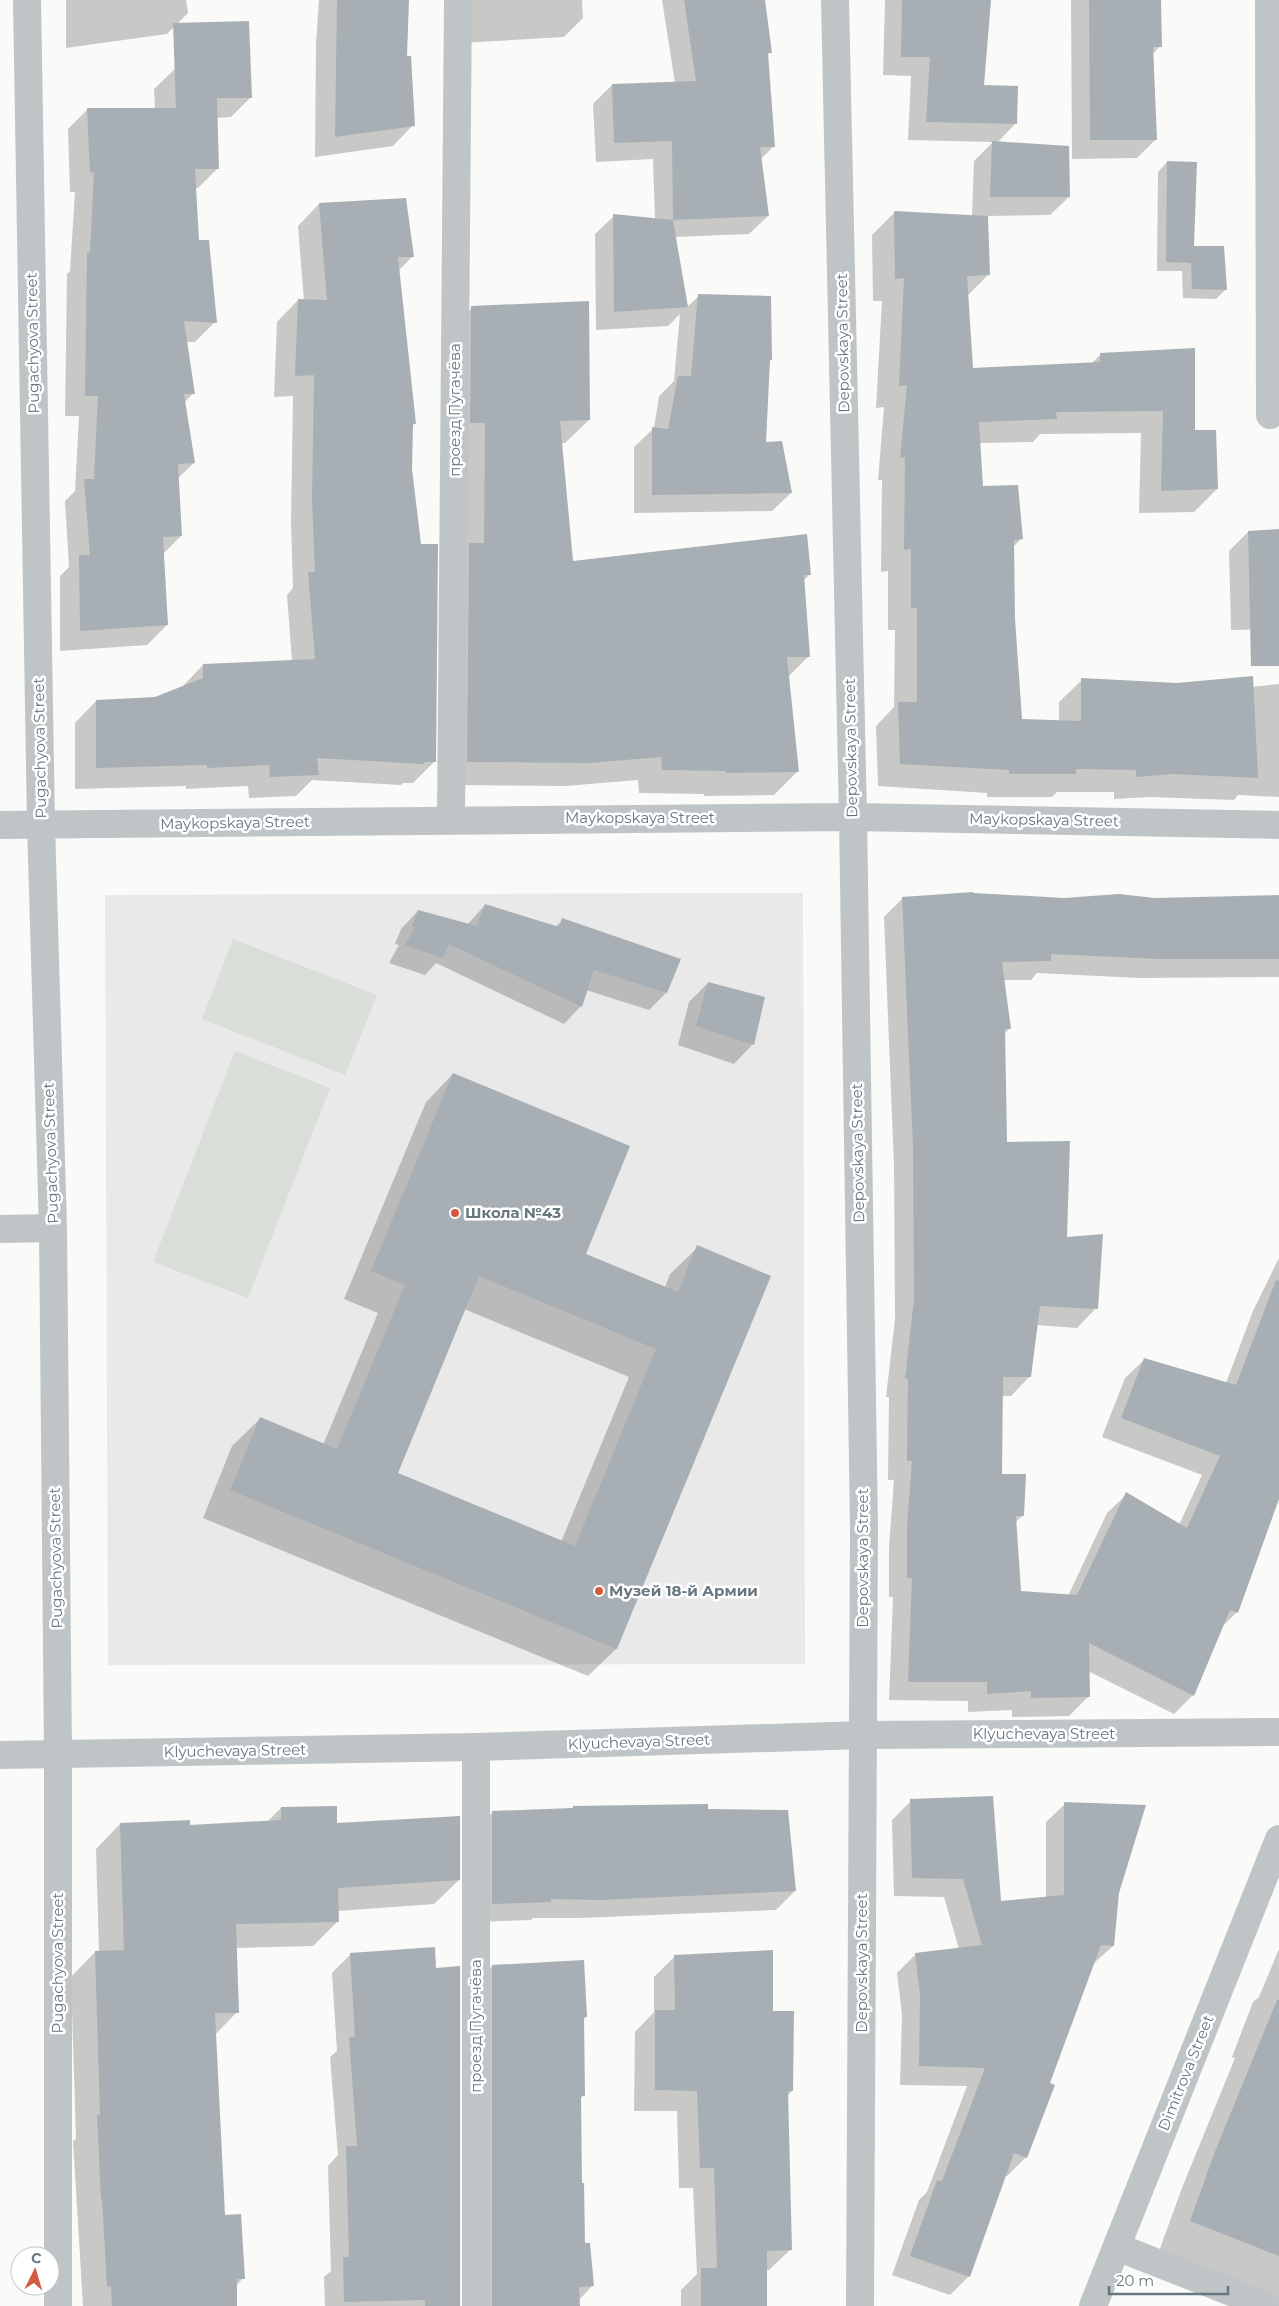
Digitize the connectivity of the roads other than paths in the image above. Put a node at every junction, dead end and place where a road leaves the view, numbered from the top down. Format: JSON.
{"nodes":[{"id":1,"x":27,"y":0,"type":"edge"},
{"id":2,"x":458,"y":0,"type":"edge"},
{"id":3,"x":835,"y":0,"type":"edge"},
{"id":4,"x":1269,"y":0,"type":"edge"},
{"id":5,"x":1270,"y":415,"type":"dead end"},
{"id":6,"x":853,"y":817,"type":"junction"},
{"id":7,"x":452,"y":820,"type":"junction"},
{"id":8,"x":41,"y":824,"type":"junction"},
{"id":9,"x":0,"y":825,"type":"edge"},
{"id":10,"x":1279,"y":825,"type":"edge"},
{"id":11,"x":53,"y":1228,"type":"junction"},
{"id":12,"x":0,"y":1229,"type":"edge"},
{"id":13,"x":1279,"y":1732,"type":"edge"},
{"id":14,"x":863,"y":1735,"type":"junction"},
{"id":15,"x":476,"y":1747,"type":"junction"},
{"id":16,"x":58,"y":1754,"type":"junction"},
{"id":17,"x":0,"y":1755,"type":"edge"},
{"id":18,"x":1279,"y":1839,"type":"edge"},
{"id":19,"x":1117,"y":2247,"type":"junction"},
{"id":20,"x":58,"y":2306,"type":"edge"},
{"id":21,"x":476,"y":2306,"type":"edge"},
{"id":22,"x":860,"y":2306,"type":"edge"},
{"id":23,"x":1093,"y":2306,"type":"edge"},
{"id":24,"x":1267,"y":2306,"type":"edge"}],
"edges":[{"from":1,"to":8,"type":"street","name":"Pugachyova Street"},
{"from":2,"to":7,"type":"street","name":"проезд Пугачёва"},
{"from":3,"to":6,"type":"street","name":"Depovskaya Street"},
{"from":4,"to":5,"type":"street"},
{"from":6,"to":7,"type":"street","name":"Maykopskaya Street"},
{"from":6,"to":10,"type":"street","name":"Maykopskaya Street"},
{"from":6,"to":14,"type":"street","name":"Depovskaya Street"},
{"from":7,"to":8,"type":"street","name":"Maykopskaya Street"},
{"from":8,"to":9,"type":"street","name":"Maykopskaya Street"},
{"from":8,"to":11,"type":"street","name":"Pugachyova Street"},
{"from":11,"to":12,"type":"street"},
{"from":11,"to":16,"type":"street","name":"Pugachyova Street"},
{"from":13,"to":14,"type":"street","name":"Klyuchevaya Street"},
{"from":14,"to":15,"type":"street","name":"Klyuchevaya Street"},
{"from":14,"to":22,"type":"street","name":"Depovskaya Street"},
{"from":15,"to":16,"type":"street","name":"Klyuchevaya Street"},
{"from":15,"to":21,"type":"street","name":"проезд Пугачёва"},
{"from":16,"to":17,"type":"street","name":"Klyuchevaya Street"},
{"from":16,"to":20,"type":"street","name":"Pugachyova Street"},
{"from":18,"to":19,"type":"street","name":"Dimitrova Street"},
{"from":19,"to":23,"type":"street","name":"Dimitrova Street"},
{"from":19,"to":24,"type":"street"}]}
